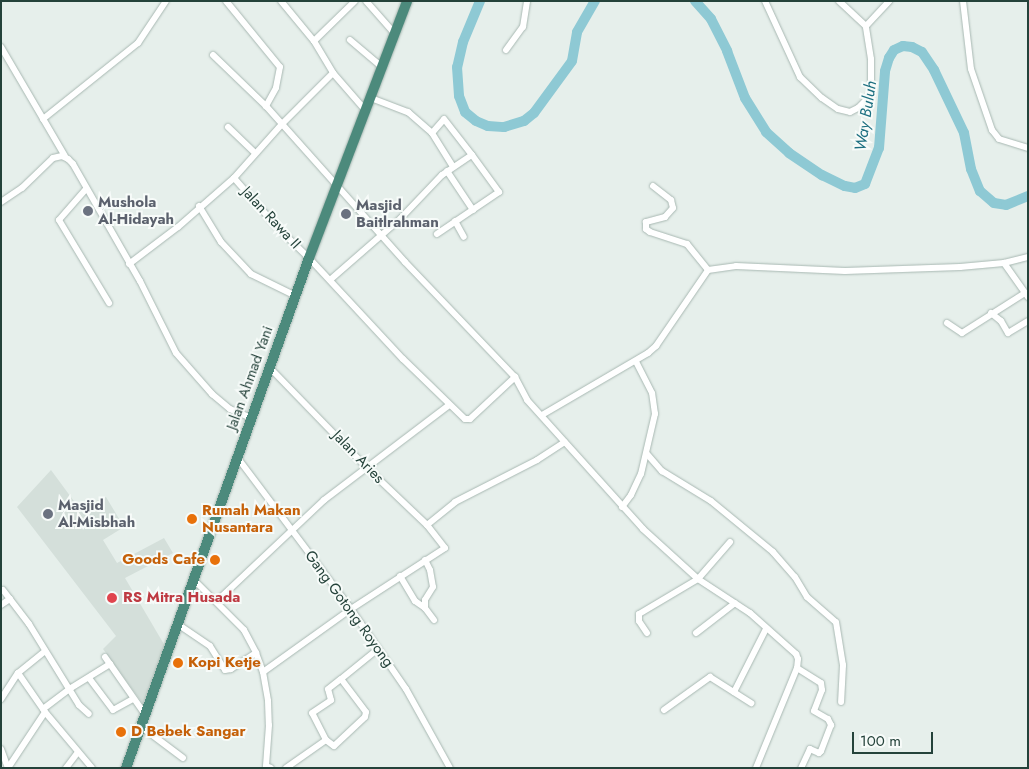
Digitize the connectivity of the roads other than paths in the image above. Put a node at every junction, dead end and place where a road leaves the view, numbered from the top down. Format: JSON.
{"nodes":[{"id":1,"x":166,"y":1,"type":"edge"},
{"id":2,"x":226,"y":1,"type":"edge"},
{"id":3,"x":281,"y":1,"type":"edge"},
{"id":4,"x":355,"y":1,"type":"edge"},
{"id":5,"x":366,"y":1,"type":"edge"},
{"id":6,"x":407,"y":1,"type":"edge"},
{"id":7,"x":527,"y":1,"type":"edge"},
{"id":8,"x":765,"y":1,"type":"edge"},
{"id":9,"x":839,"y":1,"type":"edge"},
{"id":10,"x":890,"y":1,"type":"edge"},
{"id":11,"x":963,"y":1,"type":"edge"},
{"id":12,"x":866,"y":26,"type":"junction"},
{"id":13,"x":394,"y":34,"type":"junction"},
{"id":14,"x":350,"y":40,"type":"dead end"},
{"id":15,"x":314,"y":41,"type":"junction"},
{"id":16,"x":1,"y":48,"type":"edge"},
{"id":17,"x":506,"y":50,"type":"dead end"},
{"id":18,"x":213,"y":55,"type":"dead end"},
{"id":19,"x":382,"y":67,"type":"junction"},
{"id":20,"x":333,"y":73,"type":"junction"},
{"id":21,"x":371,"y":98,"type":"junction"},
{"id":22,"x":266,"y":106,"type":"junction"},
{"id":23,"x":366,"y":111,"type":"junction"},
{"id":24,"x":43,"y":120,"type":"junction"},
{"id":25,"x":282,"y":124,"type":"junction"},
{"id":26,"x":228,"y":127,"type":"dead end"},
{"id":27,"x":432,"y":133,"type":"junction"},
{"id":28,"x":1028,"y":148,"type":"edge"},
{"id":29,"x":255,"y":153,"type":"junction"},
{"id":30,"x":472,"y":154,"type":"junction"},
{"id":31,"x":65,"y":156,"type":"junction"},
{"id":32,"x":453,"y":166,"type":"junction"},
{"id":33,"x":447,"y":171,"type":"junction"},
{"id":34,"x":234,"y":178,"type":"junction"},
{"id":35,"x":653,"y":186,"type":"dead end"},
{"id":36,"x":337,"y":187,"type":"junction"},
{"id":37,"x":86,"y":189,"type":"junction"},
{"id":38,"x":1,"y":202,"type":"edge"},
{"id":39,"x":199,"y":206,"type":"junction"},
{"id":40,"x":473,"y":210,"type":"junction"},
{"id":41,"x":455,"y":221,"type":"junction"},
{"id":42,"x":381,"y":234,"type":"junction"},
{"id":43,"x":437,"y":234,"type":"dead end"},
{"id":44,"x":464,"y":237,"type":"dead end"},
{"id":45,"x":1028,"y":256,"type":"edge"},
{"id":46,"x":309,"y":258,"type":"junction"},
{"id":47,"x":1004,"y":263,"type":"junction"},
{"id":48,"x":129,"y":264,"type":"junction"},
{"id":49,"x":708,"y":270,"type":"junction"},
{"id":50,"x":330,"y":280,"type":"junction"},
{"id":51,"x":1026,"y":295,"type":"edge"},
{"id":52,"x":296,"y":296,"type":"junction"},
{"id":53,"x":109,"y":303,"type":"dead end"},
{"id":54,"x":990,"y":313,"type":"junction"},
{"id":55,"x":1028,"y":321,"type":"edge"},
{"id":56,"x":947,"y":323,"type":"dead end"},
{"id":57,"x":636,"y":362,"type":"junction"},
{"id":58,"x":270,"y":368,"type":"junction"},
{"id":59,"x":515,"y":377,"type":"junction"},
{"id":60,"x":449,"y":405,"type":"junction"},
{"id":61,"x":542,"y":415,"type":"junction"},
{"id":62,"x":251,"y":418,"type":"junction"},
{"id":63,"x":565,"y":442,"type":"junction"},
{"id":64,"x":647,"y":454,"type":"junction"},
{"id":65,"x":237,"y":457,"type":"junction"},
{"id":66,"x":366,"y":467,"type":"junction"},
{"id":67,"x":622,"y":507,"type":"junction"},
{"id":68,"x":426,"y":525,"type":"junction"},
{"id":69,"x":291,"y":530,"type":"junction"},
{"id":70,"x":730,"y":542,"type":"dead end"},
{"id":71,"x":425,"y":560,"type":"junction"},
{"id":72,"x":400,"y":576,"type":"junction"},
{"id":73,"x":193,"y":579,"type":"junction"},
{"id":74,"x":698,"y":579,"type":"junction"},
{"id":75,"x":3,"y":590,"type":"dead end"},
{"id":76,"x":10,"y":598,"type":"junction"},
{"id":77,"x":217,"y":601,"type":"junction"},
{"id":78,"x":735,"y":603,"type":"junction"},
{"id":79,"x":1,"y":605,"type":"edge"},
{"id":80,"x":351,"y":608,"type":"junction"},
{"id":81,"x":425,"y":608,"type":"junction"},
{"id":82,"x":434,"y":620,"type":"dead end"},
{"id":83,"x":176,"y":623,"type":"junction"},
{"id":84,"x":766,"y":629,"type":"junction"},
{"id":85,"x":646,"y":632,"type":"dead end"},
{"id":86,"x":696,"y":633,"type":"dead end"},
{"id":87,"x":378,"y":649,"type":"junction"},
{"id":88,"x":45,"y":651,"type":"junction"},
{"id":89,"x":256,"y":653,"type":"junction"},
{"id":90,"x":105,"y":657,"type":"dead end"},
{"id":91,"x":110,"y":664,"type":"junction"},
{"id":92,"x":797,"y":668,"type":"junction"},
{"id":93,"x":263,"y":672,"type":"junction"},
{"id":94,"x":18,"y":673,"type":"junction"},
{"id":95,"x":89,"y":678,"type":"junction"},
{"id":96,"x":341,"y":679,"type":"junction"},
{"id":97,"x":1,"y":686,"type":"edge"},
{"id":98,"x":71,"y":688,"type":"junction"},
{"id":99,"x":734,"y":692,"type":"junction"},
{"id":100,"x":3,"y":696,"type":"edge"},
{"id":101,"x":133,"y":699,"type":"junction"},
{"id":102,"x":841,"y":702,"type":"dead end"},
{"id":103,"x":751,"y":704,"type":"dead end"},
{"id":104,"x":44,"y":710,"type":"junction"},
{"id":105,"x":664,"y":710,"type":"dead end"},
{"id":106,"x":144,"y":713,"type":"junction"},
{"id":107,"x":89,"y":714,"type":"dead end"},
{"id":108,"x":140,"y":725,"type":"junction"},
{"id":109,"x":326,"y":740,"type":"junction"},
{"id":110,"x":1,"y":749,"type":"edge"},
{"id":111,"x":78,"y":752,"type":"junction"},
{"id":112,"x":182,"y":758,"type":"dead end"},
{"id":113,"x":267,"y":767,"type":"edge"},
{"id":114,"x":8,"y":768,"type":"edge"},
{"id":115,"x":66,"y":768,"type":"edge"},
{"id":116,"x":92,"y":768,"type":"edge"},
{"id":117,"x":126,"y":768,"type":"edge"},
{"id":118,"x":286,"y":768,"type":"edge"},
{"id":119,"x":450,"y":768,"type":"edge"},
{"id":120,"x":756,"y":768,"type":"edge"},
{"id":121,"x":801,"y":768,"type":"edge"}],
"edges":[{"from":1,"to":24,"type":"street"},
{"from":2,"to":22,"type":"street"},
{"from":3,"to":15,"type":"street"},
{"from":4,"to":15,"type":"street"},
{"from":5,"to":13,"type":"street"},
{"from":6,"to":13,"type":"highway","name":"Jalan Ahmad Yani"},
{"from":7,"to":17,"type":"street"},
{"from":8,"to":12,"type":"street"},
{"from":9,"to":12,"type":"street"},
{"from":10,"to":12,"type":"street"},
{"from":11,"to":28,"type":"street"},
{"from":13,"to":19,"type":"highway","name":"Jalan Ahmad Yani"},
{"from":14,"to":19,"type":"street"},
{"from":15,"to":20,"type":"street"},
{"from":16,"to":24,"type":"street"},
{"from":18,"to":22,"type":"street"},
{"from":19,"to":21,"type":"highway","name":"Jalan Ahmad Yani"},
{"from":20,"to":23,"type":"street"},
{"from":20,"to":25,"type":"street"},
{"from":21,"to":23,"type":"highway","name":"Jalan Ahmad Yani"},
{"from":21,"to":27,"type":"street"},
{"from":22,"to":25,"type":"street"},
{"from":23,"to":36,"type":"highway","name":"Jalan Ahmad Yani"},
{"from":24,"to":31,"type":"street"},
{"from":25,"to":29,"type":"street"},
{"from":25,"to":36,"type":"street"},
{"from":26,"to":29,"type":"street"},
{"from":27,"to":30,"type":"street"},
{"from":27,"to":32,"type":"street"},
{"from":29,"to":34,"type":"street"},
{"from":30,"to":32,"type":"street"},
{"from":30,"to":40,"type":"street"},
{"from":31,"to":37,"type":"street"},
{"from":31,"to":38,"type":"street"},
{"from":32,"to":33,"type":"street"},
{"from":33,"to":40,"type":"street"},
{"from":33,"to":42,"type":"street"},
{"from":34,"to":39,"type":"street"},
{"from":34,"to":46,"type":"street","name":"Jalan Rawa II"},
{"from":35,"to":49,"type":"street"},
{"from":36,"to":42,"type":"street"},
{"from":36,"to":46,"type":"highway","name":"Jalan Ahmad Yani"},
{"from":37,"to":48,"type":"street"},
{"from":37,"to":53,"type":"street"},
{"from":39,"to":48,"type":"street"},
{"from":39,"to":52,"type":"street"},
{"from":40,"to":41,"type":"street"},
{"from":41,"to":43,"type":"street"},
{"from":41,"to":44,"type":"street"},
{"from":42,"to":50,"type":"street"},
{"from":42,"to":59,"type":"street"},
{"from":45,"to":47,"type":"street"},
{"from":46,"to":50,"type":"street","name":"Jalan Rawa II"},
{"from":46,"to":52,"type":"highway","name":"Jalan Ahmad Yani"},
{"from":47,"to":49,"type":"street"},
{"from":47,"to":51,"type":"street"},
{"from":48,"to":62,"type":"street"},
{"from":49,"to":57,"type":"street"},
{"from":50,"to":60,"type":"street","name":"Jalan Rawa II"},
{"from":51,"to":54,"type":"street"},
{"from":52,"to":58,"type":"highway","name":"Jalan Ahmad Yani"},
{"from":54,"to":55,"type":"street"},
{"from":54,"to":56,"type":"street"},
{"from":57,"to":61,"type":"street"},
{"from":57,"to":64,"type":"street"},
{"from":58,"to":62,"type":"highway","name":"Jalan Ahmad Yani"},
{"from":58,"to":66,"type":"street","name":"Jalan Aries"},
{"from":59,"to":60,"type":"street","name":"Jalan Rawa II"},
{"from":59,"to":61,"type":"street"},
{"from":60,"to":66,"type":"street"},
{"from":61,"to":63,"type":"street"},
{"from":62,"to":65,"type":"highway","name":"Jalan Ahmad Yani"},
{"from":63,"to":67,"type":"street"},
{"from":63,"to":68,"type":"street"},
{"from":64,"to":67,"type":"street"},
{"from":64,"to":102,"type":"street"},
{"from":65,"to":69,"type":"street","name":"Gang Gotong Royong"},
{"from":65,"to":73,"type":"highway","name":"Jalan Ahmad Yani"},
{"from":66,"to":68,"type":"street","name":"Jalan Aries"},
{"from":66,"to":69,"type":"street"},
{"from":67,"to":74,"type":"street"},
{"from":68,"to":71,"type":"street","name":"Jalan Aries"},
{"from":69,"to":77,"type":"street"},
{"from":69,"to":80,"type":"street","name":"Gang Gotong Royong"},
{"from":70,"to":74,"type":"street"},
{"from":71,"to":72,"type":"street"},
{"from":71,"to":81,"type":"street"},
{"from":72,"to":80,"type":"street"},
{"from":72,"to":81,"type":"street"},
{"from":73,"to":77,"type":"street"},
{"from":73,"to":83,"type":"highway","name":"Jalan Ahmad Yani"},
{"from":74,"to":78,"type":"street"},
{"from":74,"to":85,"type":"street"},
{"from":75,"to":76,"type":"street"},
{"from":76,"to":79,"type":"street"},
{"from":76,"to":88,"type":"street"},
{"from":77,"to":89,"type":"street"},
{"from":78,"to":84,"type":"street"},
{"from":78,"to":86,"type":"street"},
{"from":80,"to":87,"type":"street","name":"Gang Gotong Royong"},
{"from":80,"to":93,"type":"street"},
{"from":81,"to":82,"type":"street"},
{"from":83,"to":89,"type":"street"},
{"from":83,"to":106,"type":"highway","name":"Jalan Ahmad Yani"},
{"from":84,"to":92,"type":"street"},
{"from":84,"to":99,"type":"street"},
{"from":87,"to":96,"type":"street"},
{"from":87,"to":119,"type":"street","name":"Gang Gotong Royong"},
{"from":88,"to":94,"type":"street"},
{"from":88,"to":98,"type":"street"},
{"from":89,"to":93,"type":"street"},
{"from":90,"to":91,"type":"street"},
{"from":91,"to":95,"type":"street"},
{"from":91,"to":101,"type":"street"},
{"from":92,"to":120,"type":"street"},
{"from":92,"to":121,"type":"street"},
{"from":93,"to":113,"type":"street"},
{"from":94,"to":100,"type":"street"},
{"from":94,"to":104,"type":"street"},
{"from":95,"to":98,"type":"street"},
{"from":95,"to":101,"type":"street"},
{"from":96,"to":109,"type":"street"},
{"from":96,"to":109,"type":"street"},
{"from":97,"to":100,"type":"street"},
{"from":98,"to":104,"type":"street"},
{"from":98,"to":107,"type":"street"},
{"from":99,"to":103,"type":"street"},
{"from":99,"to":105,"type":"street"},
{"from":101,"to":106,"type":"street"},
{"from":104,"to":111,"type":"street"},
{"from":104,"to":114,"type":"street"},
{"from":106,"to":108,"type":"highway","name":"Jalan Ahmad Yani"},
{"from":108,"to":112,"type":"street"},
{"from":108,"to":117,"type":"highway","name":"Jalan Ahmad Yani"},
{"from":109,"to":118,"type":"street"},
{"from":110,"to":114,"type":"street"},
{"from":111,"to":115,"type":"street"},
{"from":111,"to":116,"type":"street"}]}
